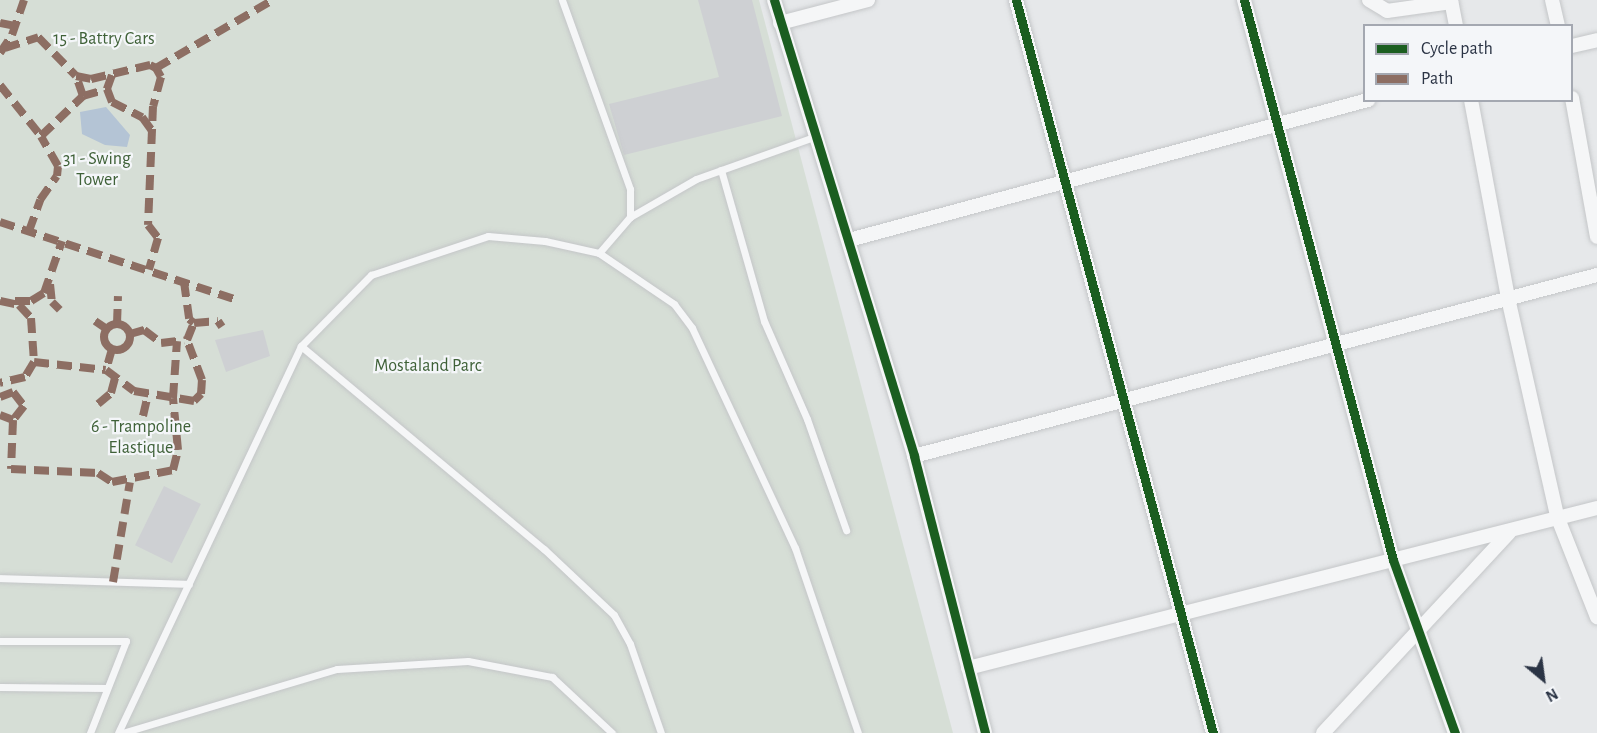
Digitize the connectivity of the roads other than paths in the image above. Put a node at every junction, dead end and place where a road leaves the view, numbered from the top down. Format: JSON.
{"nodes":[{"id":1,"x":562,"y":0,"type":"edge"},
{"id":2,"x":774,"y":0,"type":"edge"},
{"id":3,"x":868,"y":0,"type":"edge"},
{"id":4,"x":1016,"y":0,"type":"edge"},
{"id":5,"x":1244,"y":0,"type":"edge"},
{"id":6,"x":1369,"y":0,"type":"edge"},
{"id":7,"x":1552,"y":0,"type":"edge"},
{"id":8,"x":1451,"y":1,"type":"edge"},
{"id":9,"x":780,"y":23,"type":"junction"},
{"id":10,"x":1456,"y":24,"type":"edge"},
{"id":11,"x":1558,"y":24,"type":"edge"},
{"id":12,"x":1597,"y":40,"type":"edge"},
{"id":13,"x":1573,"y":46,"type":"edge"},
{"id":14,"x":1363,"y":101,"type":"edge"},
{"id":15,"x":1471,"y":102,"type":"edge"},
{"id":16,"x":1573,"y":102,"type":"edge"},
{"id":17,"x":1280,"y":125,"type":"junction"},
{"id":18,"x":817,"y":136,"type":"junction"},
{"id":19,"x":721,"y":170,"type":"junction"},
{"id":20,"x":1065,"y":183,"type":"junction"},
{"id":21,"x":630,"y":217,"type":"junction"},
{"id":22,"x":1597,"y":237,"type":"edge"},
{"id":23,"x":849,"y":240,"type":"junction"},
{"id":24,"x":599,"y":253,"type":"junction"},
{"id":25,"x":1597,"y":275,"type":"edge"},
{"id":26,"x":1508,"y":298,"type":"junction"},
{"id":27,"x":301,"y":346,"type":"junction"},
{"id":28,"x":1338,"y":346,"type":"junction"},
{"id":29,"x":1124,"y":402,"type":"junction"},
{"id":30,"x":914,"y":456,"type":"junction"},
{"id":31,"x":1597,"y":508,"type":"edge"},
{"id":32,"x":1557,"y":516,"type":"junction"},
{"id":33,"x":846,"y":530,"type":"dead end"},
{"id":34,"x":1509,"y":533,"type":"junction"},
{"id":35,"x":1394,"y":560,"type":"junction"},
{"id":36,"x":0,"y":578,"type":"edge"},
{"id":37,"x":189,"y":584,"type":"junction"},
{"id":38,"x":1180,"y":611,"type":"junction"},
{"id":39,"x":1597,"y":616,"type":"edge"},
{"id":40,"x":1416,"y":634,"type":"junction"},
{"id":41,"x":0,"y":640,"type":"edge"},
{"id":42,"x":968,"y":668,"type":"junction"},
{"id":43,"x":0,"y":687,"type":"edge"},
{"id":44,"x":107,"y":688,"type":"junction"},
{"id":45,"x":90,"y":733,"type":"edge"},
{"id":46,"x":120,"y":733,"type":"edge"},
{"id":47,"x":612,"y":733,"type":"edge"},
{"id":48,"x":661,"y":733,"type":"edge"},
{"id":49,"x":858,"y":733,"type":"edge"},
{"id":50,"x":985,"y":733,"type":"edge"},
{"id":51,"x":1213,"y":733,"type":"edge"},
{"id":52,"x":1323,"y":733,"type":"edge"},
{"id":53,"x":1455,"y":733,"type":"edge"}],
"edges":[{"from":1,"to":21,"type":"lane"},
{"from":2,"to":9,"type":"street"},
{"from":3,"to":9,"type":"street"},
{"from":4,"to":20,"type":"street"},
{"from":5,"to":17,"type":"street"},
{"from":6,"to":8,"type":"street"},
{"from":7,"to":11,"type":"street"},
{"from":8,"to":10,"type":"street"},
{"from":9,"to":18,"type":"street"},
{"from":12,"to":13,"type":"street"},
{"from":14,"to":17,"type":"street"},
{"from":15,"to":26,"type":"street"},
{"from":16,"to":22,"type":"street"},
{"from":17,"to":20,"type":"street"},
{"from":17,"to":28,"type":"street"},
{"from":18,"to":19,"type":"lane"},
{"from":18,"to":23,"type":"street"},
{"from":19,"to":21,"type":"lane"},
{"from":19,"to":33,"type":"lane"},
{"from":20,"to":23,"type":"street"},
{"from":20,"to":29,"type":"street"},
{"from":21,"to":24,"type":"lane"},
{"from":23,"to":30,"type":"street"},
{"from":24,"to":27,"type":"lane"},
{"from":24,"to":49,"type":"lane"},
{"from":25,"to":26,"type":"street"},
{"from":26,"to":28,"type":"street"},
{"from":26,"to":32,"type":"street"},
{"from":27,"to":37,"type":"lane"},
{"from":27,"to":48,"type":"lane"},
{"from":28,"to":29,"type":"street"},
{"from":28,"to":35,"type":"street"},
{"from":29,"to":30,"type":"street"},
{"from":29,"to":38,"type":"street"},
{"from":30,"to":42,"type":"street"},
{"from":31,"to":32,"type":"street"},
{"from":32,"to":34,"type":"street"},
{"from":32,"to":39,"type":"street"},
{"from":34,"to":35,"type":"street"},
{"from":34,"to":40,"type":"street"},
{"from":35,"to":38,"type":"street"},
{"from":35,"to":40,"type":"street"},
{"from":36,"to":37,"type":"lane"},
{"from":37,"to":46,"type":"lane"},
{"from":38,"to":42,"type":"street"},
{"from":38,"to":51,"type":"street"},
{"from":40,"to":52,"type":"street"},
{"from":40,"to":53,"type":"street"},
{"from":41,"to":44,"type":"lane"},
{"from":42,"to":50,"type":"street"},
{"from":43,"to":44,"type":"lane"},
{"from":44,"to":45,"type":"lane"},
{"from":46,"to":47,"type":"lane"}]}
